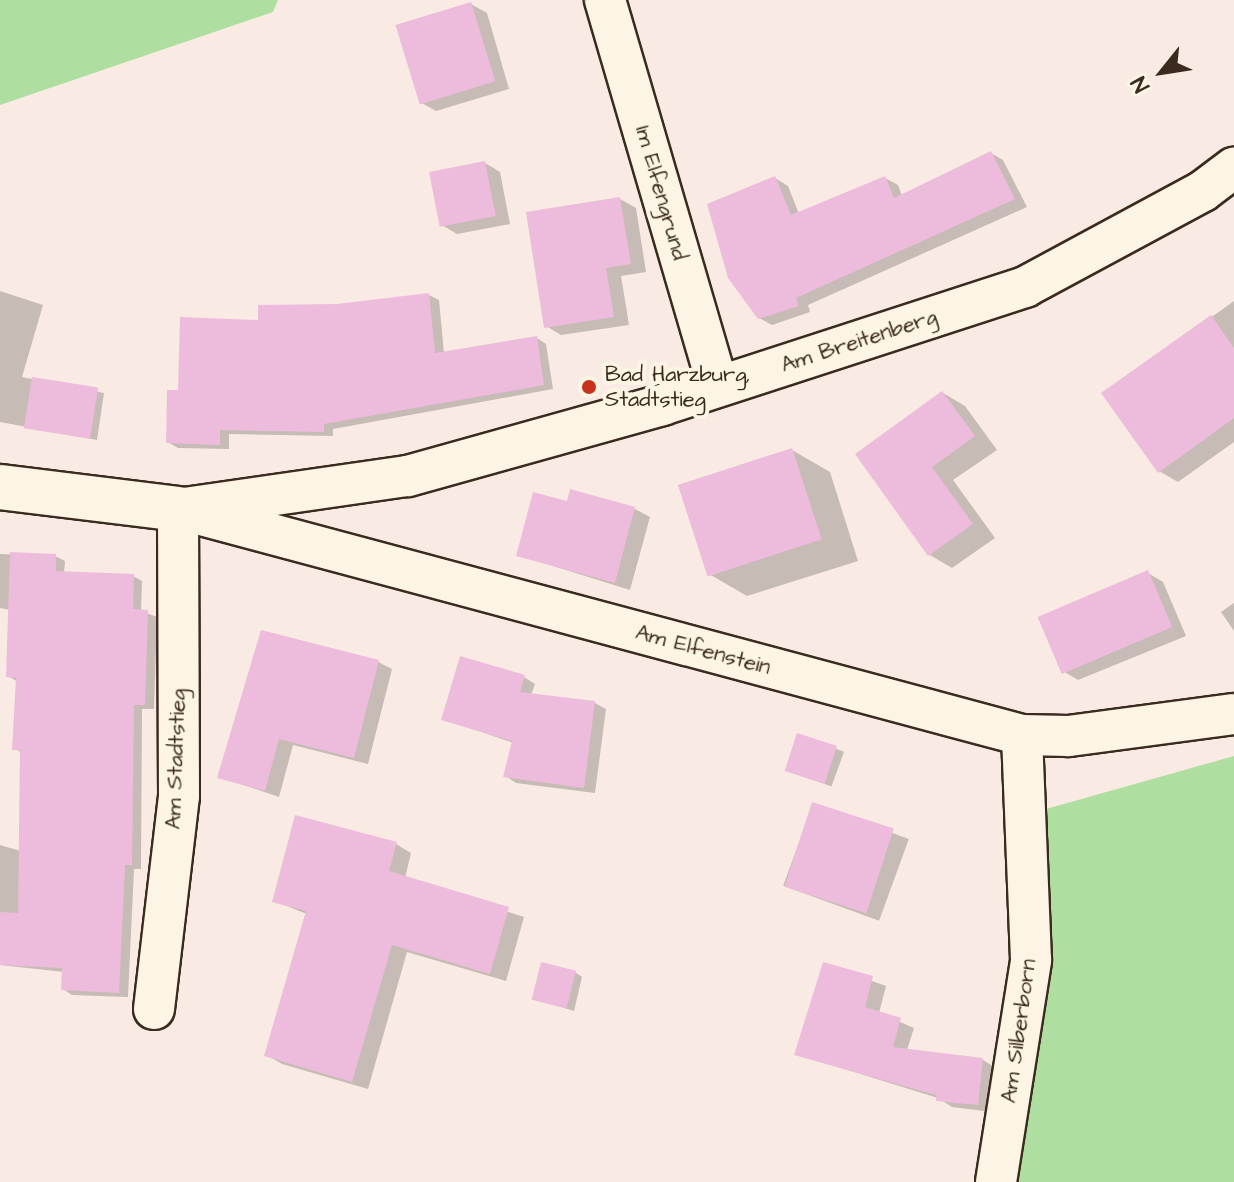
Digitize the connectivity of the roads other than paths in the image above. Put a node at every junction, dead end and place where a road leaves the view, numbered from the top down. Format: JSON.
{"nodes":[{"id":1,"x":605,"y":0,"type":"edge"},
{"id":2,"x":1234,"y":168,"type":"edge"},
{"id":3,"x":718,"y":386,"type":"junction"},
{"id":4,"x":0,"y":487,"type":"edge"},
{"id":5,"x":178,"y":509,"type":"junction"},
{"id":6,"x":1234,"y":714,"type":"edge"},
{"id":7,"x":1022,"y":735,"type":"junction"},
{"id":8,"x":154,"y":1009,"type":"dead end"},
{"id":9,"x":996,"y":1182,"type":"edge"}],
"edges":[{"from":1,"to":3,"type":"street","name":"Im Elfengrund"},
{"from":2,"to":3,"type":"street","name":"Am Breitenberg"},
{"from":3,"to":5,"type":"street","name":"Am Breitenberg"},
{"from":4,"to":5,"type":"street"},
{"from":5,"to":7,"type":"street","name":"Am Elfenstein"},
{"from":5,"to":8,"type":"street","name":"Am Stadtstieg"},
{"from":6,"to":7,"type":"street","name":"Am Elfenstein"},
{"from":7,"to":9,"type":"street","name":"Am Silberborn"}]}
